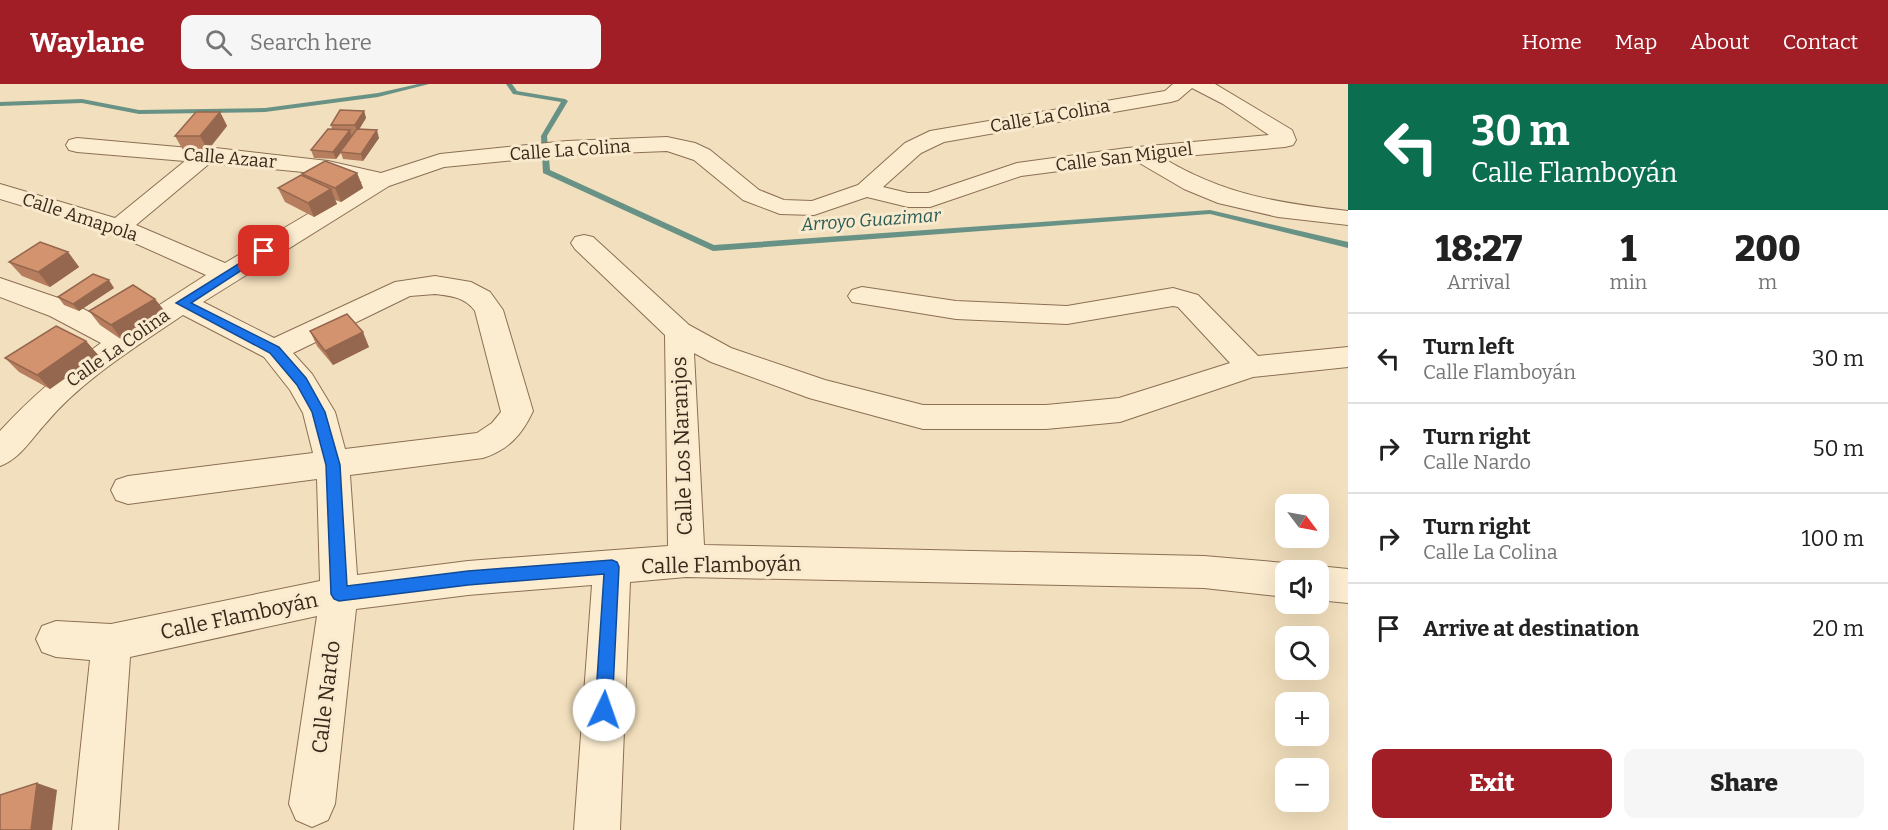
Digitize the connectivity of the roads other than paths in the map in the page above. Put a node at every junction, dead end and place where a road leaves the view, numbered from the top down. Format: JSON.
{"nodes":[{"id":1,"x":1185,"y":84,"type":"edge"},
{"id":2,"x":1200,"y":84,"type":"edge"},
{"id":3,"x":77,"y":145,"type":"dead end"},
{"id":4,"x":207,"y":154,"type":"junction"},
{"id":5,"x":1141,"y":154,"type":"junction"},
{"id":6,"x":381,"y":181,"type":"junction"},
{"id":7,"x":866,"y":190,"type":"junction"},
{"id":8,"x":0,"y":191,"type":"edge"},
{"id":9,"x":1348,"y":218,"type":"edge"},
{"id":10,"x":119,"y":227,"type":"junction"},
{"id":11,"x":584,"y":243,"type":"dead end"},
{"id":12,"x":226,"y":274,"type":"junction"},
{"id":13,"x":0,"y":287,"type":"edge"},
{"id":14,"x":862,"y":296,"type":"dead end"},
{"id":15,"x":182,"y":303,"type":"junction"},
{"id":16,"x":678,"y":332,"type":"junction"},
{"id":17,"x":123,"y":342,"type":"junction"},
{"id":18,"x":274,"y":350,"type":"junction"},
{"id":19,"x":1348,"y":357,"type":"edge"},
{"id":20,"x":1251,"y":367,"type":"junction"},
{"id":21,"x":0,"y":453,"type":"edge"},
{"id":22,"x":333,"y":465,"type":"junction"},
{"id":23,"x":128,"y":489,"type":"dead end"},
{"id":24,"x":686,"y":561,"type":"junction"},
{"id":25,"x":612,"y":567,"type":"junction"},
{"id":26,"x":1275,"y":579,"type":"edge"},
{"id":27,"x":1329,"y":585,"type":"edge"},
{"id":28,"x":1348,"y":586,"type":"edge"},
{"id":29,"x":339,"y":594,"type":"junction"},
{"id":30,"x":56,"y":639,"type":"dead end"},
{"id":31,"x":111,"y":643,"type":"junction"},
{"id":32,"x":312,"y":804,"type":"dead end"},
{"id":33,"x":95,"y":830,"type":"edge"},
{"id":34,"x":597,"y":830,"type":"edge"}],
"edges":[{"from":1,"to":7,"type":"street","name":"Calle La Colina"},
{"from":2,"to":5,"type":"street","name":"Calle San Miguel"},
{"from":3,"to":4,"type":"street","name":"Calle Azaar"},
{"from":4,"to":6,"type":"street","name":"Calle Azaar"},
{"from":4,"to":10,"type":"street"},
{"from":5,"to":7,"type":"street","name":"Calle San Miguel"},
{"from":5,"to":9,"type":"street"},
{"from":6,"to":7,"type":"street","name":"Calle La Colina"},
{"from":6,"to":12,"type":"street","name":"Calle La Colina"},
{"from":8,"to":10,"type":"street","name":"Calle Amapola"},
{"from":10,"to":12,"type":"street","name":"Calle Amapola"},
{"from":11,"to":16,"type":"street"},
{"from":12,"to":15,"type":"street","name":"Calle La Colina"},
{"from":13,"to":17,"type":"street"},
{"from":14,"to":20,"type":"street"},
{"from":15,"to":17,"type":"street","name":"Calle La Colina"},
{"from":15,"to":18,"type":"street","name":"Calle Nardo"},
{"from":16,"to":20,"type":"street"},
{"from":16,"to":24,"type":"street","name":"Calle Los Naranjos"},
{"from":17,"to":21,"type":"street","name":"Calle La Colina"},
{"from":18,"to":22,"type":"street","name":"Calle Nardo"},
{"from":18,"to":22,"type":"street"},
{"from":19,"to":20,"type":"street"},
{"from":22,"to":23,"type":"street"},
{"from":22,"to":29,"type":"street","name":"Calle Nardo"},
{"from":24,"to":25,"type":"street","name":"Calle Flamboyán"},
{"from":24,"to":26,"type":"street","name":"Calle Flamboyán"},
{"from":25,"to":29,"type":"street","name":"Calle Flamboyán"},
{"from":25,"to":34,"type":"street"},
{"from":27,"to":28,"type":"street"},
{"from":29,"to":31,"type":"street","name":"Calle Flamboyán"},
{"from":29,"to":32,"type":"street","name":"Calle Nardo"},
{"from":30,"to":31,"type":"street","name":"Calle Flamboyán"},
{"from":31,"to":33,"type":"street"}]}
